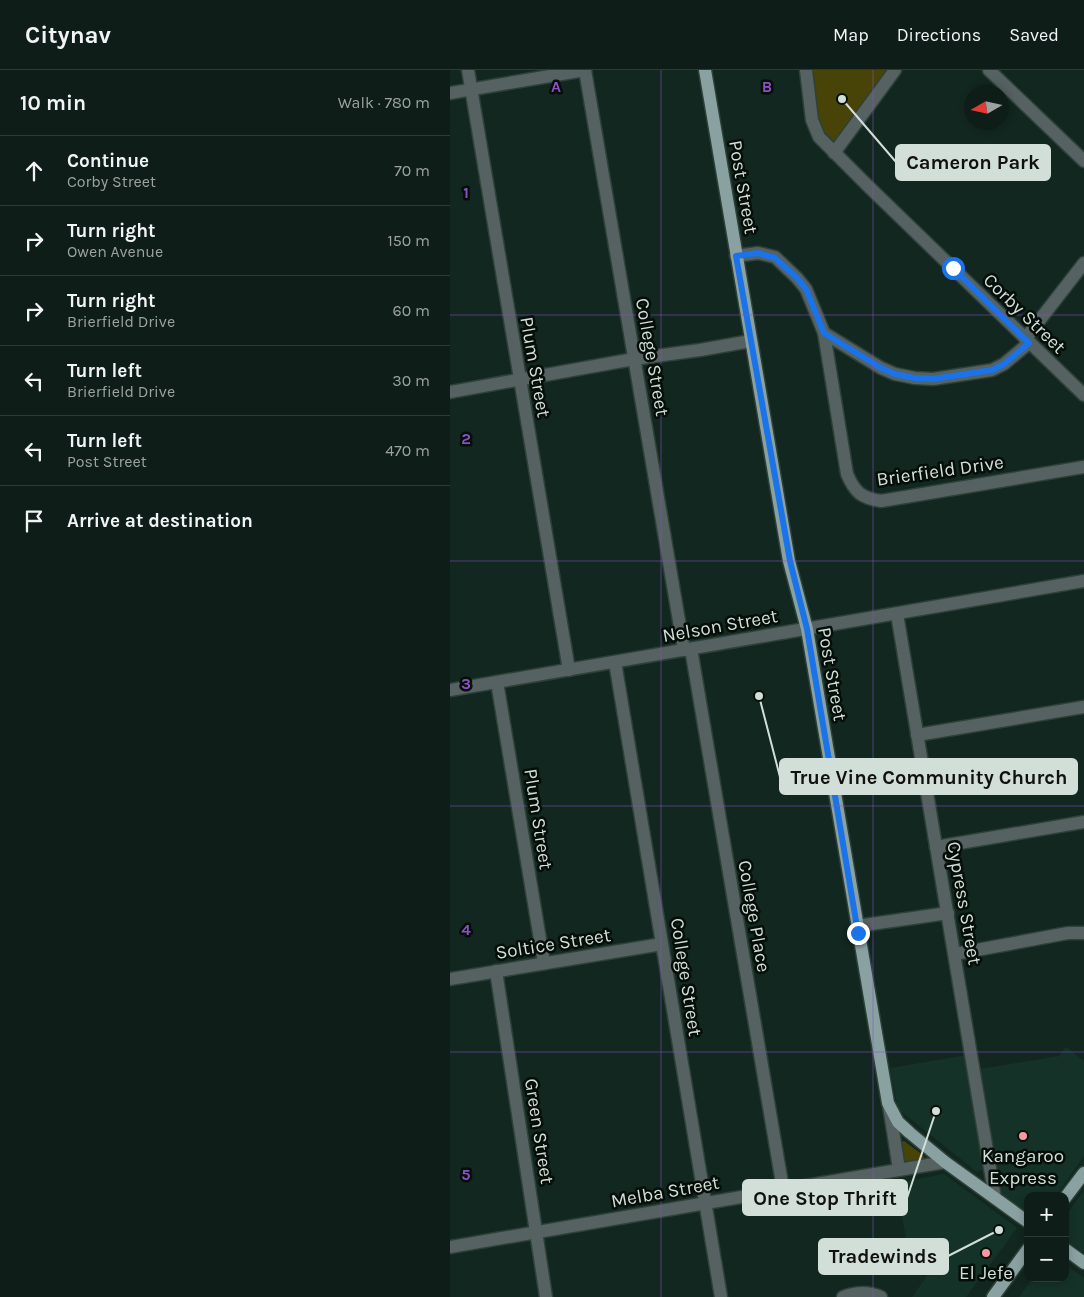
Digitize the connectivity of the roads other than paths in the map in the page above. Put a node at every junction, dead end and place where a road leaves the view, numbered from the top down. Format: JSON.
{"nodes":[{"id":1,"x":468,"y":70,"type":"edge"},
{"id":2,"x":585,"y":70,"type":"edge"},
{"id":3,"x":705,"y":70,"type":"edge"},
{"id":4,"x":806,"y":70,"type":"edge"},
{"id":5,"x":895,"y":70,"type":"edge"},
{"id":6,"x":989,"y":70,"type":"edge"},
{"id":7,"x":471,"y":90,"type":"junction"},
{"id":8,"x":450,"y":93,"type":"edge"},
{"id":9,"x":834,"y":153,"type":"junction"},
{"id":10,"x":1084,"y":162,"type":"edge"},
{"id":11,"x":736,"y":256,"type":"junction"},
{"id":12,"x":1084,"y":263,"type":"edge"},
{"id":13,"x":824,"y":333,"type":"junction"},
{"id":14,"x":751,"y":340,"type":"junction"},
{"id":15,"x":1027,"y":341,"type":"junction"},
{"id":16,"x":634,"y":359,"type":"junction"},
{"id":17,"x":519,"y":380,"type":"junction"},
{"id":18,"x":450,"y":392,"type":"edge"},
{"id":19,"x":1084,"y":395,"type":"edge"},
{"id":20,"x":1084,"y":467,"type":"edge"},
{"id":21,"x":1084,"y":581,"type":"edge"},
{"id":22,"x":897,"y":614,"type":"junction"},
{"id":23,"x":807,"y":629,"type":"junction"},
{"id":24,"x":687,"y":649,"type":"junction"},
{"id":25,"x":615,"y":662,"type":"junction"},
{"id":26,"x":569,"y":670,"type":"junction"},
{"id":27,"x":497,"y":682,"type":"junction"},
{"id":28,"x":451,"y":685,"type":"edge"},
{"id":29,"x":1084,"y":707,"type":"edge"},
{"id":30,"x":917,"y":735,"type":"junction"},
{"id":31,"x":1084,"y":822,"type":"edge"},
{"id":32,"x":936,"y":847,"type":"junction"},
{"id":33,"x":948,"y":913,"type":"junction"},
{"id":34,"x":857,"y":926,"type":"junction"},
{"id":35,"x":1084,"y":933,"type":"edge"},
{"id":36,"x":662,"y":944,"type":"junction"},
{"id":37,"x":955,"y":954,"type":"junction"},
{"id":38,"x":544,"y":963,"type":"junction"},
{"id":39,"x":496,"y":971,"type":"junction"},
{"id":40,"x":450,"y":979,"type":"edge"},
{"id":41,"x":888,"y":1103,"type":"junction"},
{"id":42,"x":945,"y":1162,"type":"junction"},
{"id":43,"x":899,"y":1170,"type":"junction"},
{"id":44,"x":1084,"y":1172,"type":"edge"},
{"id":45,"x":783,"y":1189,"type":"junction"},
{"id":46,"x":1069,"y":1193,"type":"edge"},
{"id":47,"x":995,"y":1198,"type":"junction"},
{"id":48,"x":705,"y":1203,"type":"junction"},
{"id":49,"x":1024,"y":1219,"type":"edge"},
{"id":50,"x":536,"y":1232,"type":"junction"},
{"id":51,"x":450,"y":1247,"type":"edge"},
{"id":52,"x":1069,"y":1252,"type":"edge"},
{"id":53,"x":1024,"y":1254,"type":"edge"},
{"id":54,"x":1084,"y":1263,"type":"edge"},
{"id":55,"x":546,"y":1297,"type":"edge"},
{"id":56,"x":721,"y":1297,"type":"edge"},
{"id":57,"x":843,"y":1297,"type":"edge"},
{"id":58,"x":881,"y":1297,"type":"edge"},
{"id":59,"x":993,"y":1297,"type":"edge"}],
"edges":[{"from":1,"to":7,"type":"street","name":"Plum Street"},
{"from":2,"to":7,"type":"street"},
{"from":2,"to":16,"type":"street","name":"College Street"},
{"from":3,"to":11,"type":"main road","name":"Post Street"},
{"from":4,"to":9,"type":"street","name":"Corby Street"},
{"from":5,"to":9,"type":"street"},
{"from":6,"to":10,"type":"street"},
{"from":7,"to":8,"type":"street"},
{"from":7,"to":17,"type":"street","name":"Plum Street"},
{"from":9,"to":15,"type":"street","name":"Corby Street"},
{"from":11,"to":13,"type":"street","name":"Brierfield Drive"},
{"from":11,"to":14,"type":"main road","name":"Post Street"},
{"from":12,"to":15,"type":"street"},
{"from":13,"to":15,"type":"street"},
{"from":13,"to":20,"type":"street","name":"Brierfield Drive"},
{"from":14,"to":16,"type":"street"},
{"from":14,"to":23,"type":"main road","name":"Post Street"},
{"from":15,"to":19,"type":"street","name":"Corby Street"},
{"from":16,"to":17,"type":"street"},
{"from":16,"to":24,"type":"street","name":"College Street"},
{"from":17,"to":18,"type":"street"},
{"from":17,"to":26,"type":"street","name":"Plum Street"},
{"from":21,"to":22,"type":"street","name":"Nelson Street"},
{"from":22,"to":23,"type":"street","name":"Nelson Street"},
{"from":22,"to":30,"type":"street","name":"Cypress Street"},
{"from":23,"to":24,"type":"street","name":"Nelson Street"},
{"from":23,"to":34,"type":"main road","name":"Post Street"},
{"from":24,"to":25,"type":"street","name":"Nelson Street"},
{"from":24,"to":45,"type":"street","name":"College Place"},
{"from":25,"to":26,"type":"street","name":"Nelson Street"},
{"from":25,"to":36,"type":"street","name":"College Street"},
{"from":26,"to":27,"type":"street","name":"Nelson Street"},
{"from":27,"to":28,"type":"street","name":"Nelson Street"},
{"from":27,"to":38,"type":"street","name":"Plum Street"},
{"from":29,"to":30,"type":"street"},
{"from":30,"to":32,"type":"street","name":"Cypress Street"},
{"from":31,"to":32,"type":"street"},
{"from":32,"to":33,"type":"street","name":"Cypress Street"},
{"from":33,"to":34,"type":"street"},
{"from":33,"to":37,"type":"street","name":"Cypress Street"},
{"from":34,"to":41,"type":"main road","name":"Post Street"},
{"from":35,"to":37,"type":"street"},
{"from":36,"to":38,"type":"street","name":"Soltice Street"},
{"from":36,"to":48,"type":"street","name":"College Street"},
{"from":37,"to":47,"type":"street","name":"Cypress Street"},
{"from":38,"to":39,"type":"street","name":"Soltice Street"},
{"from":39,"to":40,"type":"street","name":"Soltice Street"},
{"from":39,"to":50,"type":"street","name":"Green Street"},
{"from":41,"to":42,"type":"main road","name":"Post Street"},
{"from":41,"to":43,"type":"street"},
{"from":42,"to":43,"type":"street","name":"Melba Street"},
{"from":42,"to":47,"type":"main road","name":"Post Street"},
{"from":43,"to":45,"type":"street","name":"Melba Street"},
{"from":44,"to":46,"type":"main road"},
{"from":45,"to":48,"type":"street","name":"Melba Street"},
{"from":47,"to":49,"type":"main road","name":"Post Street"},
{"from":48,"to":50,"type":"street","name":"Melba Street"},
{"from":48,"to":56,"type":"street","name":"College Street"},
{"from":50,"to":51,"type":"street","name":"Melba Street"},
{"from":50,"to":55,"type":"street","name":"Green Street"},
{"from":52,"to":54,"type":"main road"},
{"from":53,"to":59,"type":"main road"},
{"from":57,"to":58,"type":"street"}]}
